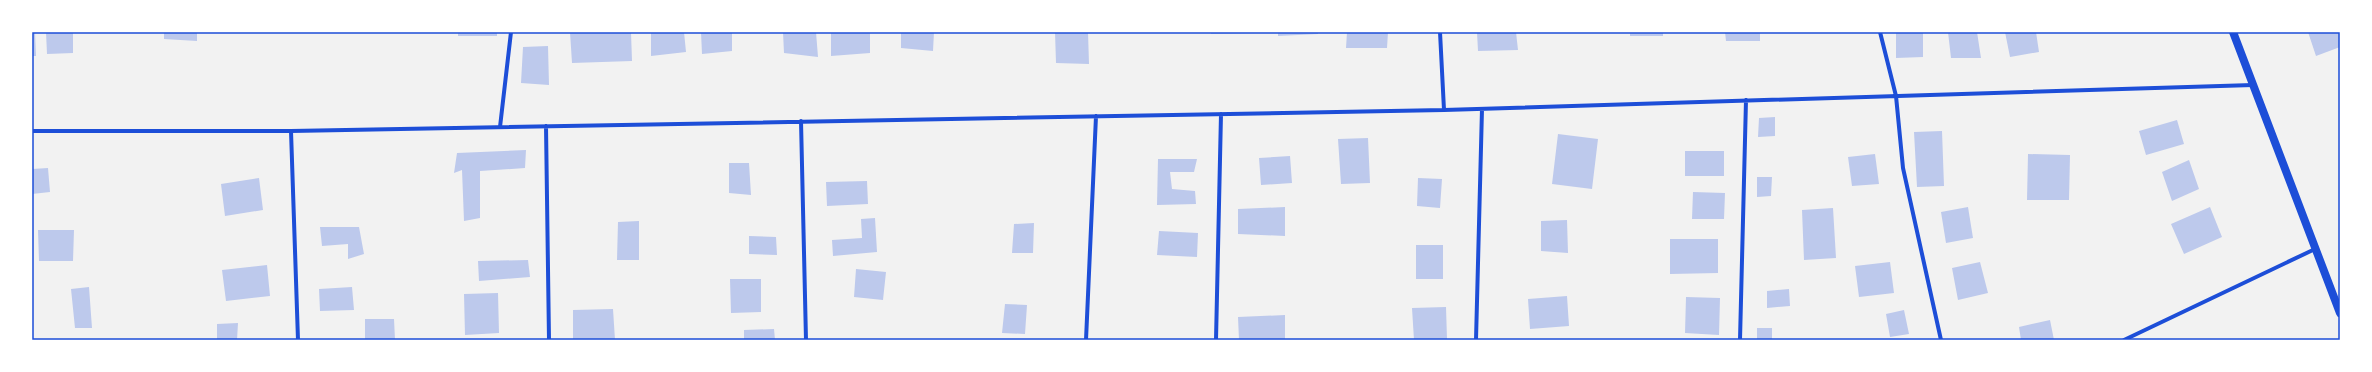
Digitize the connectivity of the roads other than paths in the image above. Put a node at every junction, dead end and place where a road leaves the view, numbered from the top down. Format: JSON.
{"nodes":[{"id":1,"x":511,"y":32,"type":"edge"},
{"id":2,"x":1440,"y":32,"type":"edge"},
{"id":3,"x":1880,"y":32,"type":"edge"},
{"id":4,"x":2233,"y":32,"type":"edge"},
{"id":5,"x":2253,"y":85,"type":"junction"},
{"id":6,"x":1896,"y":96,"type":"junction"},
{"id":7,"x":1746,"y":100,"type":"junction"},
{"id":8,"x":1482,"y":108,"type":"junction"},
{"id":9,"x":1444,"y":110,"type":"junction"},
{"id":10,"x":1221,"y":114,"type":"junction"},
{"id":11,"x":1096,"y":116,"type":"junction"},
{"id":12,"x":800,"y":121,"type":"junction"},
{"id":13,"x":500,"y":126,"type":"junction"},
{"id":14,"x":546,"y":126,"type":"junction"},
{"id":15,"x":32,"y":131,"type":"edge"},
{"id":16,"x":291,"y":131,"type":"junction"},
{"id":17,"x":2315,"y":249,"type":"junction"},
{"id":18,"x":2340,"y":313,"type":"edge"},
{"id":19,"x":298,"y":340,"type":"edge"},
{"id":20,"x":548,"y":340,"type":"edge"},
{"id":21,"x":806,"y":340,"type":"edge"},
{"id":22,"x":1086,"y":340,"type":"edge"},
{"id":23,"x":1216,"y":340,"type":"edge"},
{"id":24,"x":1476,"y":340,"type":"edge"},
{"id":25,"x":1740,"y":340,"type":"edge"},
{"id":26,"x":1941,"y":340,"type":"edge"},
{"id":27,"x":2124,"y":340,"type":"edge"}],
"edges":[{"from":1,"to":13,"type":"street"},
{"from":2,"to":9,"type":"street"},
{"from":3,"to":6,"type":"street"},
{"from":4,"to":5,"type":"main road"},
{"from":5,"to":6,"type":"street"},
{"from":5,"to":17,"type":"main road"},
{"from":6,"to":7,"type":"street"},
{"from":6,"to":26,"type":"street"},
{"from":7,"to":8,"type":"street"},
{"from":7,"to":25,"type":"street"},
{"from":8,"to":9,"type":"street"},
{"from":8,"to":24,"type":"street"},
{"from":9,"to":10,"type":"street"},
{"from":10,"to":11,"type":"street"},
{"from":10,"to":23,"type":"street"},
{"from":11,"to":12,"type":"street"},
{"from":11,"to":22,"type":"street"},
{"from":12,"to":14,"type":"street"},
{"from":12,"to":21,"type":"street"},
{"from":13,"to":14,"type":"street"},
{"from":13,"to":16,"type":"street"},
{"from":14,"to":20,"type":"street"},
{"from":15,"to":16,"type":"street"},
{"from":16,"to":19,"type":"street"},
{"from":17,"to":18,"type":"main road"},
{"from":17,"to":27,"type":"street"}]}
